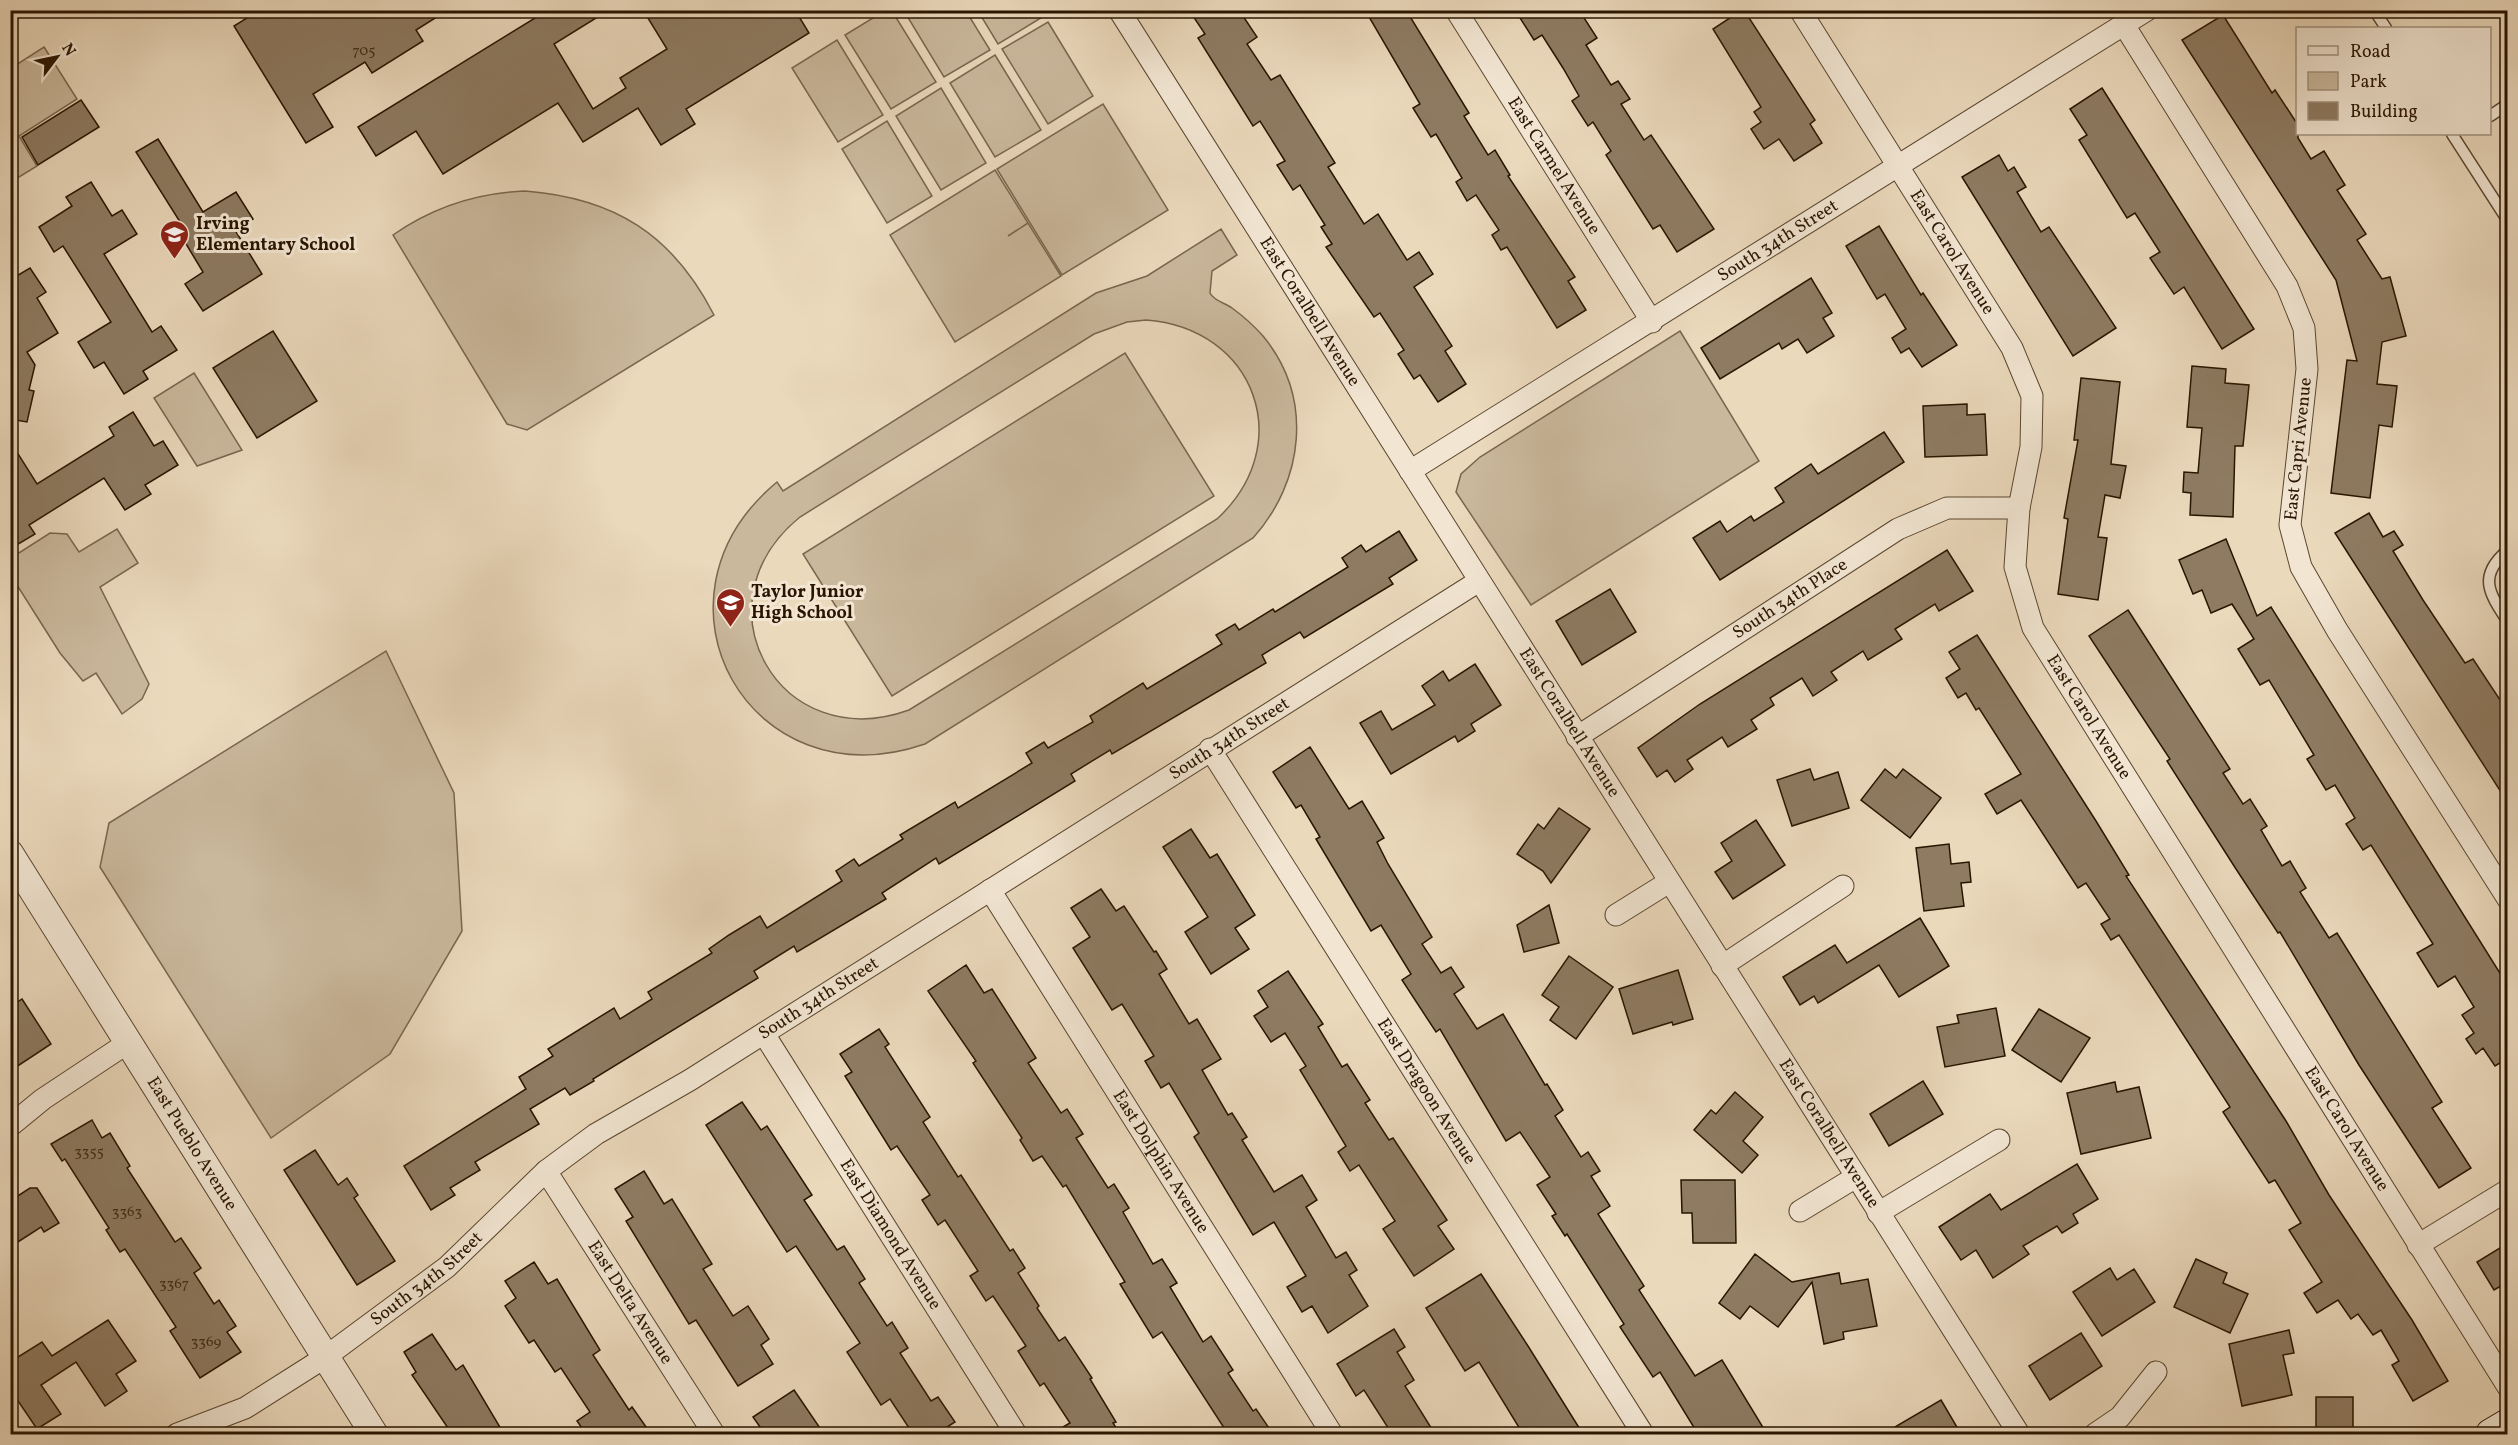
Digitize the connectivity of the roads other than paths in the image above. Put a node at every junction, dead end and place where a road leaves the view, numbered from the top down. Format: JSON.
{"nodes":[{"id":1,"x":1119,"y":10,"type":"edge"},
{"id":2,"x":1456,"y":10,"type":"edge"},
{"id":3,"x":1800,"y":10,"type":"edge"},
{"id":4,"x":2147,"y":10,"type":"edge"},
{"id":5,"x":2374,"y":10,"type":"edge"},
{"id":6,"x":2124,"y":25,"type":"junction"},
{"id":7,"x":2385,"y":27,"type":"edge"},
{"id":8,"x":2508,"y":104,"type":"edge"},
{"id":9,"x":2491,"y":115,"type":"edge"},
{"id":10,"x":2456,"y":135,"type":"edge"},
{"id":11,"x":1899,"y":167,"type":"junction"},
{"id":12,"x":2508,"y":221,"type":"edge"},
{"id":13,"x":1652,"y":322,"type":"junction"},
{"id":14,"x":1410,"y":471,"type":"junction"},
{"id":15,"x":2019,"y":508,"type":"junction"},
{"id":16,"x":2508,"y":550,"type":"edge"},
{"id":17,"x":1479,"y":581,"type":"junction"},
{"id":18,"x":2508,"y":622,"type":"edge"},
{"id":19,"x":1577,"y":736,"type":"junction"},
{"id":20,"x":1210,"y":749,"type":"junction"},
{"id":21,"x":10,"y":854,"type":"edge"},
{"id":22,"x":1669,"y":882,"type":"junction"},
{"id":23,"x":1843,"y":886,"type":"dead end"},
{"id":24,"x":990,"y":890,"type":"junction"},
{"id":25,"x":2508,"y":899,"type":"edge"},
{"id":26,"x":1616,"y":915,"type":"dead end"},
{"id":27,"x":1722,"y":966,"type":"junction"},
{"id":28,"x":764,"y":1034,"type":"junction"},
{"id":29,"x":129,"y":1042,"type":"junction"},
{"id":30,"x":10,"y":1126,"type":"edge"},
{"id":31,"x":1999,"y":1140,"type":"dead end"},
{"id":32,"x":546,"y":1171,"type":"junction"},
{"id":33,"x":1856,"y":1177,"type":"junction"},
{"id":34,"x":2508,"y":1191,"type":"edge"},
{"id":35,"x":1800,"y":1211,"type":"dead end"},
{"id":36,"x":1878,"y":1213,"type":"junction"},
{"id":37,"x":2418,"y":1245,"type":"junction"},
{"id":38,"x":324,"y":1358,"type":"junction"},
{"id":39,"x":2156,"y":1372,"type":"dead end"},
{"id":40,"x":2508,"y":1387,"type":"edge"},
{"id":41,"x":2508,"y":1424,"type":"edge"},
{"id":42,"x":177,"y":1434,"type":"edge"},
{"id":43,"x":374,"y":1434,"type":"edge"},
{"id":44,"x":714,"y":1434,"type":"edge"},
{"id":45,"x":1016,"y":1434,"type":"edge"},
{"id":46,"x":1332,"y":1434,"type":"edge"},
{"id":47,"x":1644,"y":1434,"type":"edge"},
{"id":48,"x":2019,"y":1434,"type":"edge"},
{"id":49,"x":2095,"y":1434,"type":"edge"},
{"id":50,"x":2491,"y":1434,"type":"edge"}],
"edges":[{"from":1,"to":14,"type":"street","name":"East Coralbell Avenue"},
{"from":2,"to":13,"type":"street","name":"East Carmel Avenue"},
{"from":3,"to":11,"type":"street","name":"East Carol Avenue"},
{"from":4,"to":6,"type":"street","name":"South 34th Street"},
{"from":5,"to":7,"type":"lane"},
{"from":6,"to":11,"type":"street","name":"South 34th Street"},
{"from":6,"to":25,"type":"street","name":"East Capri Avenue"},
{"from":8,"to":9,"type":"lane"},
{"from":10,"to":12,"type":"lane"},
{"from":11,"to":13,"type":"street","name":"South 34th Street"},
{"from":11,"to":15,"type":"street","name":"East Carol Avenue"},
{"from":13,"to":14,"type":"street","name":"South 34th Street"},
{"from":14,"to":17,"type":"street","name":"East Coralbell Avenue"},
{"from":15,"to":19,"type":"street","name":"South 34th Place"},
{"from":15,"to":37,"type":"street","name":"East Carol Avenue"},
{"from":16,"to":18,"type":"lane"},
{"from":17,"to":19,"type":"street","name":"East Coralbell Avenue"},
{"from":17,"to":20,"type":"street","name":"South 34th Street"},
{"from":19,"to":22,"type":"street","name":"East Coralbell Avenue"},
{"from":20,"to":24,"type":"street","name":"South 34th Street"},
{"from":20,"to":47,"type":"street","name":"East Dragoon Avenue"},
{"from":21,"to":29,"type":"street","name":"East Pueblo Avenue"},
{"from":22,"to":26,"type":"street"},
{"from":22,"to":27,"type":"street","name":"East Coralbell Avenue"},
{"from":23,"to":27,"type":"street"},
{"from":24,"to":28,"type":"street","name":"South 34th Street"},
{"from":24,"to":46,"type":"street","name":"East Dolphin Avenue"},
{"from":27,"to":33,"type":"street","name":"East Coralbell Avenue"},
{"from":28,"to":32,"type":"street","name":"South 34th Street"},
{"from":28,"to":45,"type":"street","name":"East Diamond Avenue"},
{"from":29,"to":30,"type":"street"},
{"from":29,"to":38,"type":"street","name":"East Pueblo Avenue"},
{"from":31,"to":36,"type":"street"},
{"from":32,"to":38,"type":"street","name":"South 34th Street"},
{"from":32,"to":44,"type":"street","name":"East Delta Avenue"},
{"from":33,"to":35,"type":"street"},
{"from":33,"to":36,"type":"street","name":"East Coralbell Avenue"},
{"from":34,"to":37,"type":"street"},
{"from":36,"to":48,"type":"street","name":"East Coralbell Avenue"},
{"from":37,"to":40,"type":"street","name":"East Carol Avenue"},
{"from":38,"to":42,"type":"street","name":"South 34th Street"},
{"from":38,"to":43,"type":"street","name":"East Pueblo Avenue"},
{"from":39,"to":49,"type":"street"},
{"from":41,"to":50,"type":"main road"}]}
